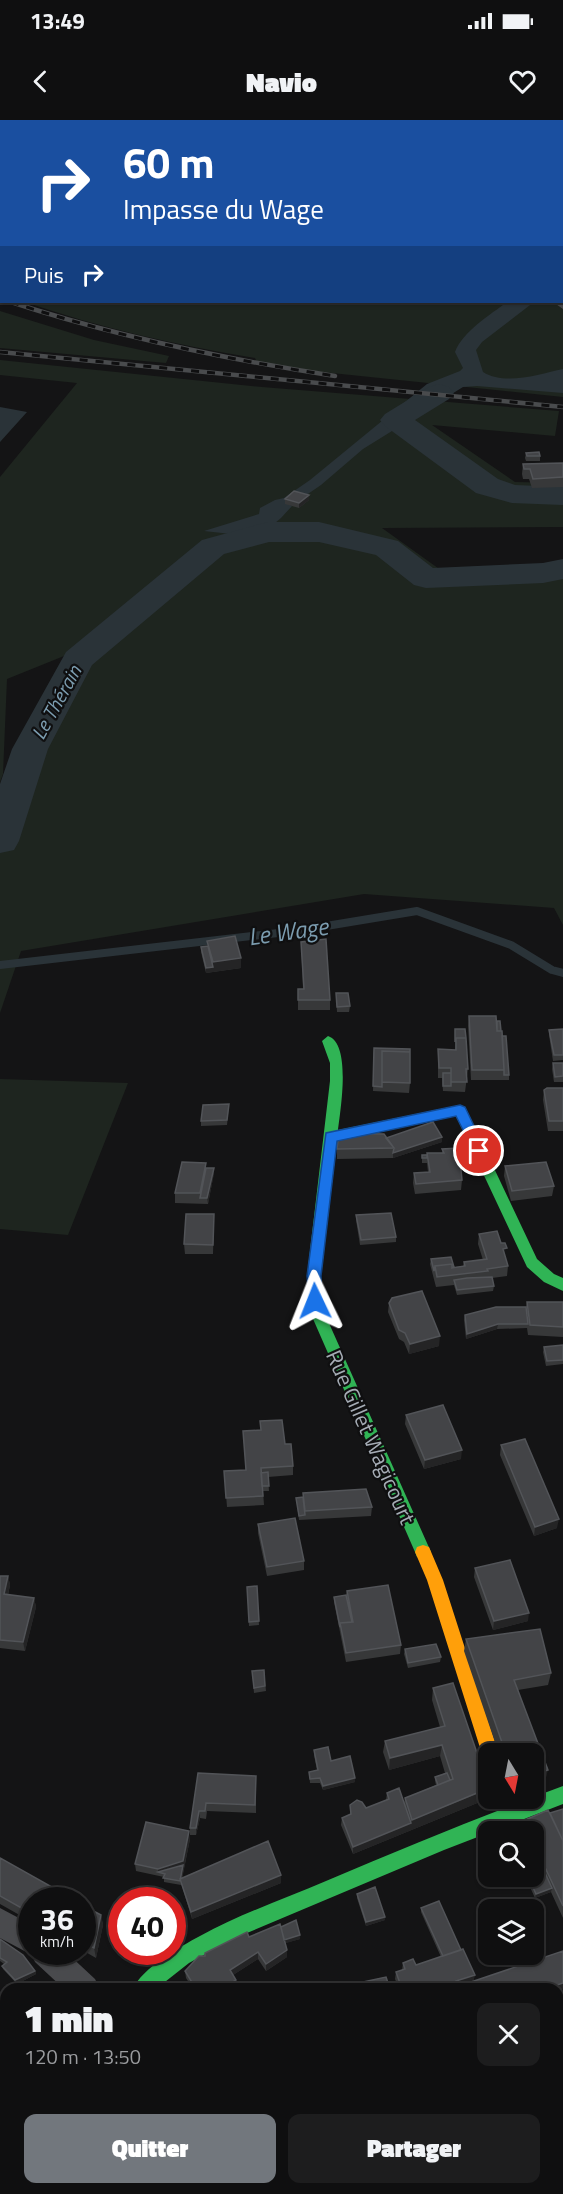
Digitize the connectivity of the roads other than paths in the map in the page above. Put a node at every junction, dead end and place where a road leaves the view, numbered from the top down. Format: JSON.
{"nodes":[{"id":1,"x":328,"y":1041,"type":"dead end"},
{"id":2,"x":330,"y":1137,"type":"junction"},
{"id":3,"x":563,"y":1285,"type":"edge"},
{"id":4,"x":487,"y":1743,"type":"edge"},
{"id":5,"x":563,"y":1795,"type":"edge"},
{"id":6,"x":544,"y":1799,"type":"edge"},
{"id":7,"x":501,"y":1809,"type":"edge"},
{"id":8,"x":0,"y":1922,"type":"edge"},
{"id":9,"x":18,"y":1933,"type":"edge"},
{"id":10,"x":59,"y":1965,"type":"edge"},
{"id":11,"x":79,"y":1983,"type":"edge"},
{"id":12,"x":149,"y":1983,"type":"edge"}],
"edges":[{"from":1,"to":2,"type":"street","name":"Rue Gillet Wagicourt"},
{"from":2,"to":3,"type":"street"},
{"from":2,"to":4,"type":"street","name":"Rue Gillet Wagicourt"},
{"from":5,"to":6,"type":"street"},
{"from":7,"to":12,"type":"street"},
{"from":8,"to":9,"type":"street"},
{"from":10,"to":11,"type":"street"}]}
